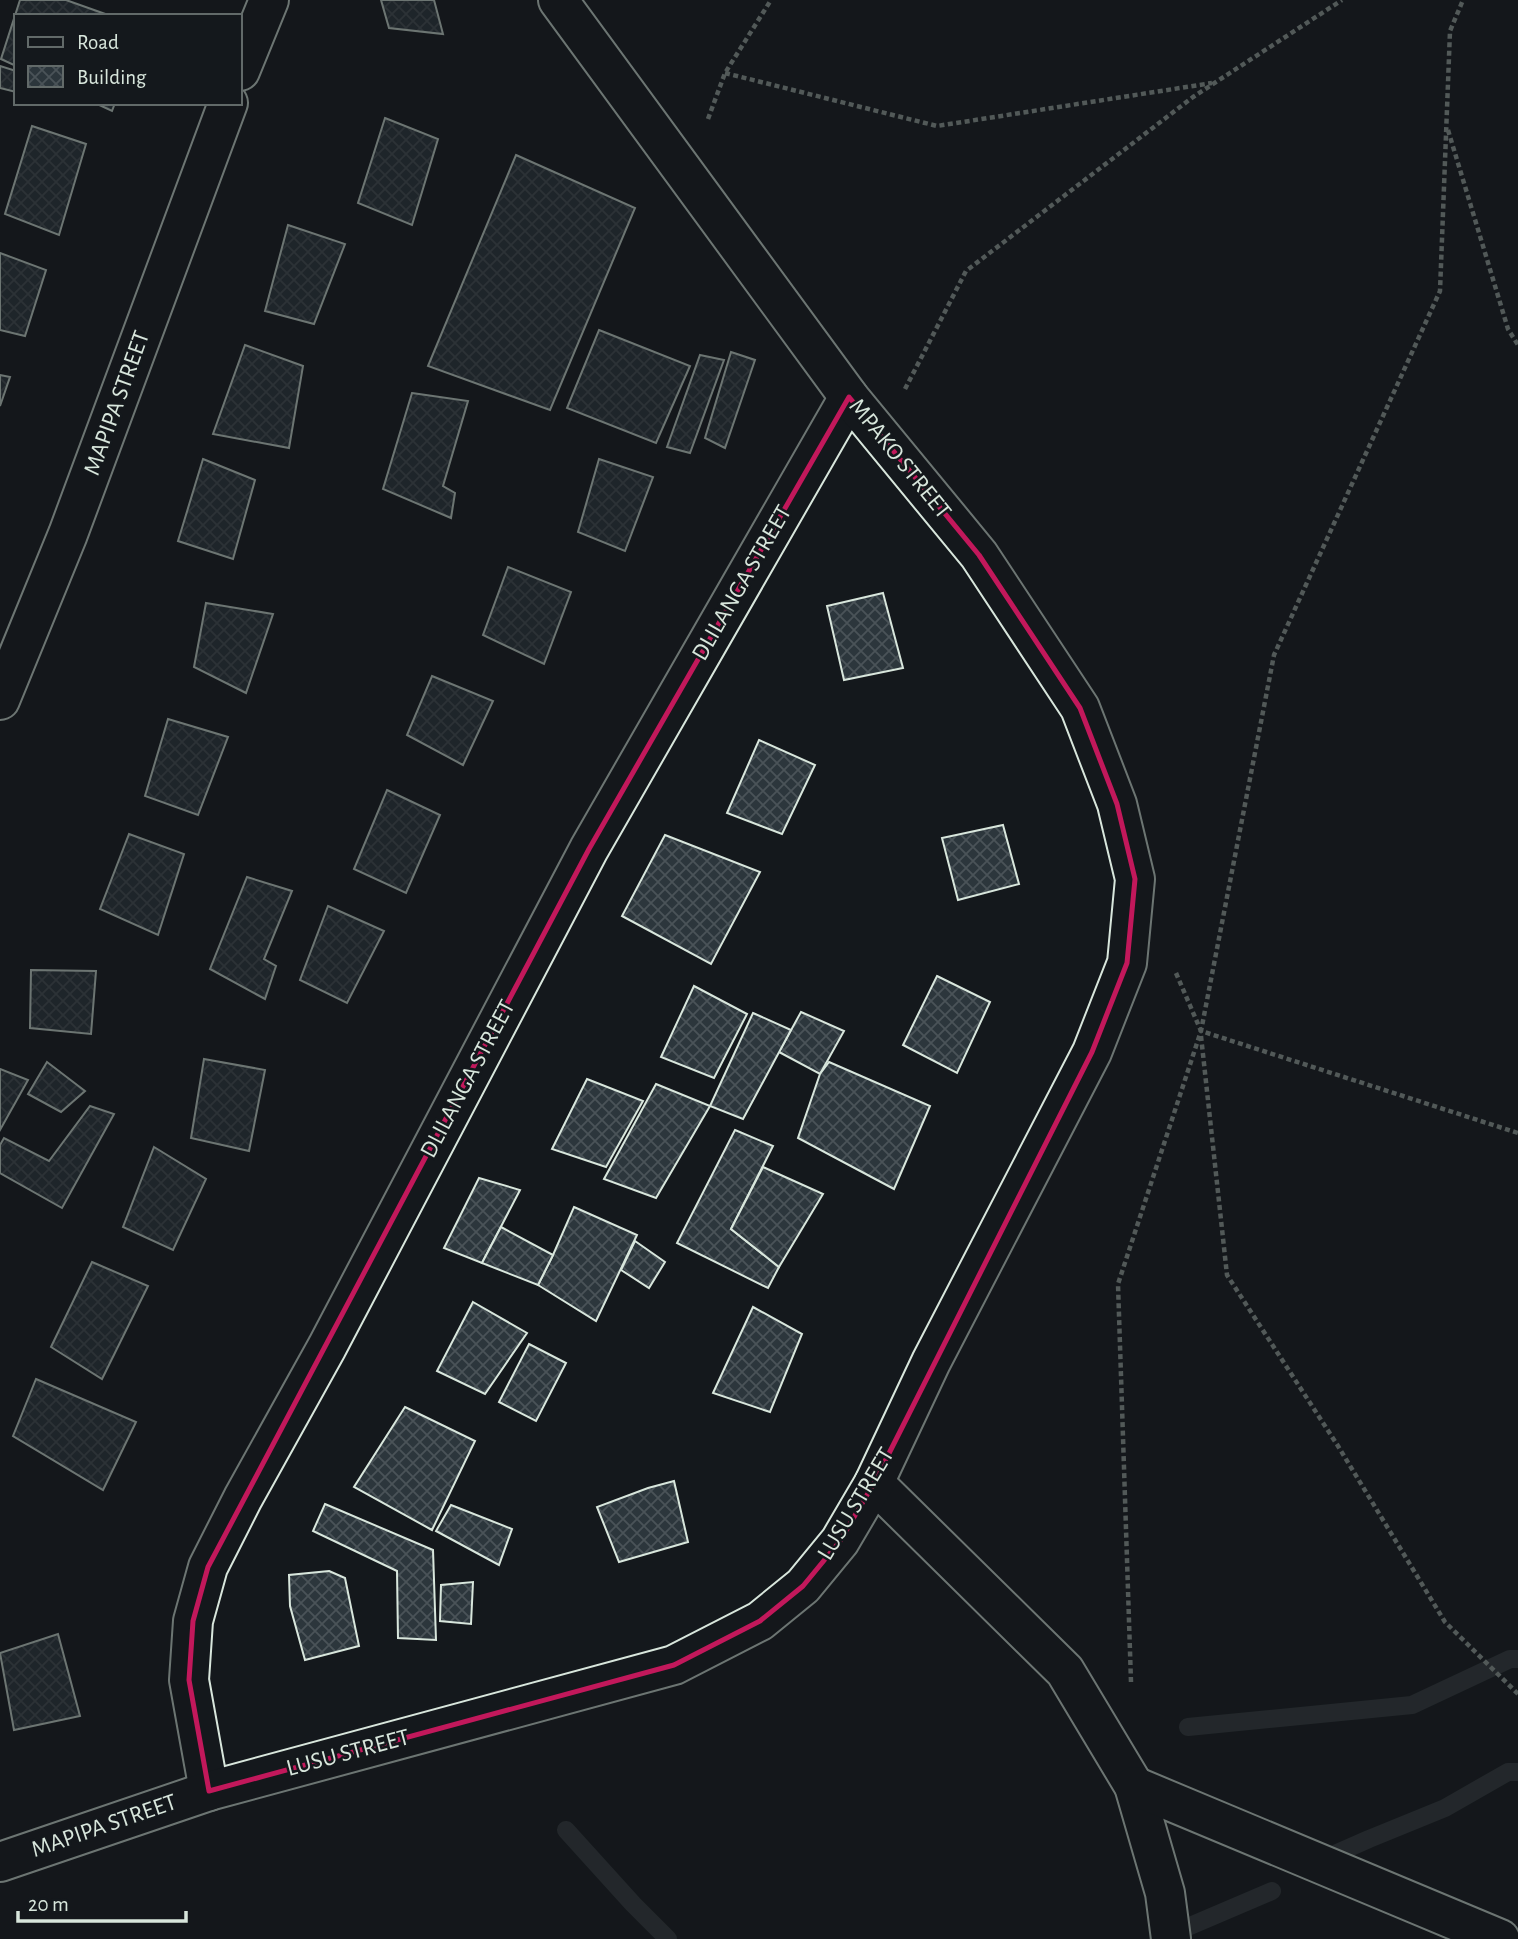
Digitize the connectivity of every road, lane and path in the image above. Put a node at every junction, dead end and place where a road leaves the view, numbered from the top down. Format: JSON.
{"nodes":[{"id":1,"x":269,"y":0,"type":"edge"},
{"id":2,"x":558,"y":0,"type":"edge"},
{"id":3,"x":772,"y":0,"type":"edge"},
{"id":4,"x":1342,"y":0,"type":"edge"},
{"id":5,"x":1463,"y":0,"type":"edge"},
{"id":6,"x":242,"y":66,"type":"edge"},
{"id":7,"x":725,"y":73,"type":"junction"},
{"id":8,"x":1216,"y":82,"type":"junction"},
{"id":9,"x":227,"y":105,"type":"edge"},
{"id":10,"x":1447,"y":126,"type":"junction"},
{"id":11,"x":686,"y":176,"type":"junction"},
{"id":12,"x":1518,"y":345,"type":"edge"},
{"id":13,"x":849,"y":397,"type":"junction"},
{"id":14,"x":880,"y":436,"type":"junction"},
{"id":15,"x":0,"y":700,"type":"edge"},
{"id":16,"x":1127,"y":963,"type":"joint"},
{"id":17,"x":1174,"y":968,"type":"dead end"},
{"id":18,"x":1201,"y":1031,"type":"junction"},
{"id":19,"x":1518,"y":1133,"type":"edge"},
{"id":20,"x":874,"y":1483,"type":"junction"},
{"id":21,"x":1131,"y":1688,"type":"dead end"},
{"id":22,"x":1518,"y":1694,"type":"edge"},
{"id":23,"x":1134,"y":1786,"type":"junction"},
{"id":24,"x":209,"y":1791,"type":"junction"},
{"id":25,"x":0,"y":1862,"type":"edge"},
{"id":26,"x":1171,"y":1939,"type":"edge"},
{"id":27,"x":1500,"y":1939,"type":"edge"}],
"edges":[{"from":1,"to":6,"type":"street"},
{"from":2,"to":11,"type":"street","name":"MPAKO STREET"},
{"from":3,"to":7,"type":"path"},
{"from":4,"to":8,"type":"path"},
{"from":5,"to":10,"type":"path"},
{"from":7,"to":8,"type":"path"},
{"from":7,"to":11,"type":"path"},
{"from":8,"to":14,"type":"path"},
{"from":9,"to":15,"type":"street","name":"MAPIPA STREET"},
{"from":10,"to":12,"type":"path"},
{"from":10,"to":18,"type":"path"},
{"from":11,"to":13,"type":"street","name":"MPAKO STREET"},
{"from":13,"to":14,"type":"street","name":"MPAKO STREET"},
{"from":13,"to":24,"type":"street","name":"DLILANGA STREET"},
{"from":14,"to":16,"type":"street","name":"MPAKO STREET"},
{"from":16,"to":20,"type":"street","name":"LUSU STREET"},
{"from":17,"to":18,"type":"path"},
{"from":18,"to":19,"type":"path"},
{"from":18,"to":21,"type":"path"},
{"from":18,"to":22,"type":"path"},
{"from":20,"to":23,"type":"street"},
{"from":20,"to":24,"type":"street","name":"LUSU STREET"},
{"from":23,"to":26,"type":"street"},
{"from":23,"to":27,"type":"street"},
{"from":24,"to":25,"type":"street","name":"MAPIPA STREET"}]}
